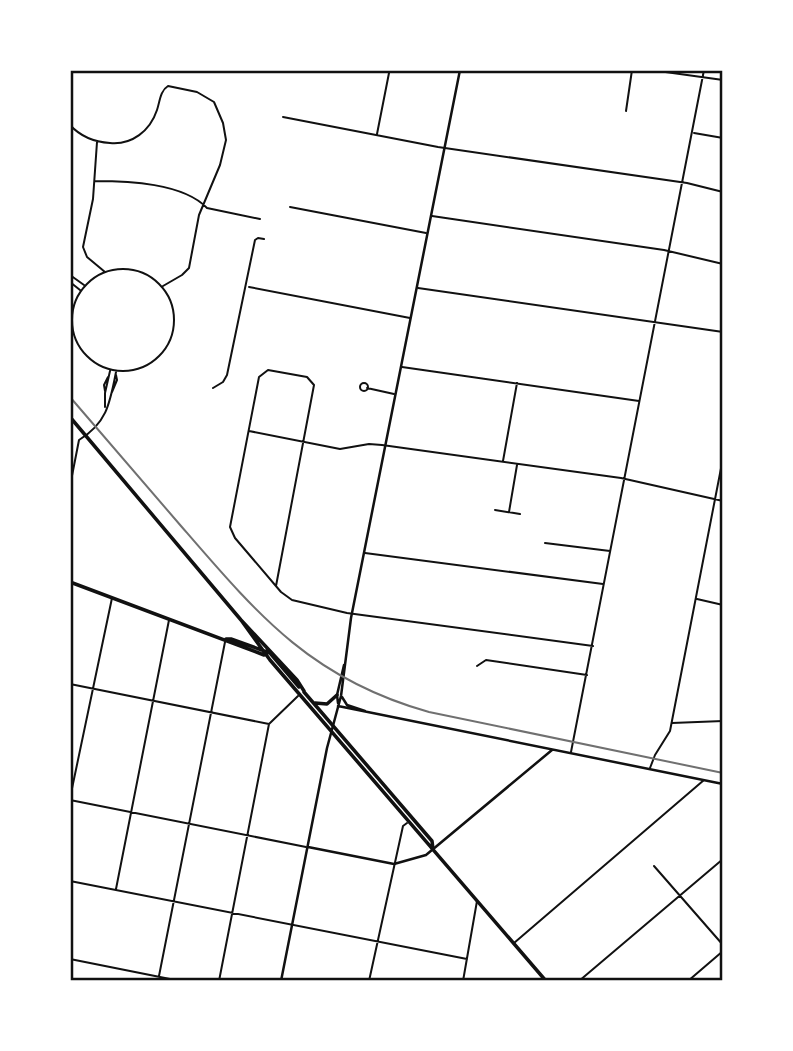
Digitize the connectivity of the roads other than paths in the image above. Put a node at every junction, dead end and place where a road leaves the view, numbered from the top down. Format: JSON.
{"nodes":[{"id":1,"x":460,"y":70,"type":"edge"},
{"id":2,"x":632,"y":70,"type":"edge"},
{"id":3,"x":651,"y":70,"type":"edge"},
{"id":4,"x":705,"y":70,"type":"edge"},
{"id":5,"x":389,"y":73,"type":"dead end"},
{"id":6,"x":703,"y":77,"type":"junction"},
{"id":7,"x":723,"y":80,"type":"edge"},
{"id":8,"x":626,"y":111,"type":"dead end"},
{"id":9,"x":284,"y":117,"type":"dead end"},
{"id":10,"x":70,"y":125,"type":"edge"},
{"id":11,"x":692,"y":132,"type":"junction"},
{"id":12,"x":377,"y":135,"type":"junction"},
{"id":13,"x":723,"y":138,"type":"edge"},
{"id":14,"x":97,"y":141,"type":"junction"},
{"id":15,"x":444,"y":148,"type":"junction"},
{"id":16,"x":95,"y":181,"type":"junction"},
{"id":17,"x":683,"y":182,"type":"junction"},
{"id":18,"x":723,"y":192,"type":"edge"},
{"id":19,"x":203,"y":204,"type":"junction"},
{"id":20,"x":290,"y":207,"type":"dead end"},
{"id":21,"x":431,"y":216,"type":"junction"},
{"id":22,"x":260,"y":219,"type":"dead end"},
{"id":23,"x":427,"y":233,"type":"junction"},
{"id":24,"x":264,"y":239,"type":"dead end"},
{"id":25,"x":670,"y":251,"type":"junction"},
{"id":26,"x":723,"y":264,"type":"edge"},
{"id":27,"x":105,"y":272,"type":"junction"},
{"id":28,"x":70,"y":275,"type":"edge"},
{"id":29,"x":70,"y":282,"type":"edge"},
{"id":30,"x":85,"y":286,"type":"junction"},
{"id":31,"x":163,"y":286,"type":"junction"},
{"id":32,"x":249,"y":287,"type":"dead end"},
{"id":33,"x":416,"y":287,"type":"junction"},
{"id":34,"x":81,"y":291,"type":"junction"},
{"id":35,"x":411,"y":318,"type":"junction"},
{"id":36,"x":655,"y":323,"type":"junction"},
{"id":37,"x":723,"y":332,"type":"edge"},
{"id":38,"x":401,"y":367,"type":"junction"},
{"id":39,"x":110,"y":369,"type":"junction"},
{"id":40,"x":116,"y":372,"type":"junction"},
{"id":41,"x":517,"y":383,"type":"junction"},
{"id":42,"x":213,"y":388,"type":"dead end"},
{"id":43,"x":368,"y":388,"type":"dead end"},
{"id":44,"x":396,"y":394,"type":"junction"},
{"id":45,"x":640,"y":401,"type":"junction"},
{"id":46,"x":106,"y":408,"type":"junction"},
{"id":47,"x":70,"y":416,"type":"edge"},
{"id":48,"x":248,"y":431,"type":"junction"},
{"id":49,"x":86,"y":436,"type":"junction"},
{"id":50,"x":303,"y":442,"type":"junction"},
{"id":51,"x":385,"y":446,"type":"junction"},
{"id":52,"x":723,"y":458,"type":"edge"},
{"id":53,"x":503,"y":462,"type":"junction"},
{"id":54,"x":517,"y":464,"type":"junction"},
{"id":55,"x":625,"y":480,"type":"junction"},
{"id":56,"x":70,"y":486,"type":"edge"},
{"id":57,"x":714,"y":499,"type":"junction"},
{"id":58,"x":723,"y":501,"type":"edge"},
{"id":59,"x":495,"y":510,"type":"dead end"},
{"id":60,"x":509,"y":512,"type":"junction"},
{"id":61,"x":520,"y":514,"type":"dead end"},
{"id":62,"x":545,"y":542,"type":"dead end"},
{"id":63,"x":611,"y":551,"type":"junction"},
{"id":64,"x":364,"y":553,"type":"junction"},
{"id":65,"x":277,"y":572,"type":"junction"},
{"id":66,"x":266,"y":574,"type":"junction"},
{"id":67,"x":70,"y":582,"type":"edge"},
{"id":68,"x":605,"y":585,"type":"junction"},
{"id":69,"x":276,"y":586,"type":"junction"},
{"id":70,"x":112,"y":597,"type":"junction"},
{"id":71,"x":696,"y":599,"type":"junction"},
{"id":72,"x":723,"y":605,"type":"edge"},
{"id":73,"x":353,"y":613,"type":"junction"},
{"id":74,"x":169,"y":618,"type":"junction"},
{"id":75,"x":241,"y":620,"type":"junction"},
{"id":76,"x":249,"y":632,"type":"junction"},
{"id":77,"x":226,"y":639,"type":"junction"},
{"id":78,"x":244,"y":643,"type":"junction"},
{"id":79,"x":593,"y":646,"type":"junction"},
{"id":80,"x":262,"y":649,"type":"junction"},
{"id":81,"x":267,"y":656,"type":"junction"},
{"id":82,"x":477,"y":666,"type":"dead end"},
{"id":83,"x":587,"y":675,"type":"junction"},
{"id":84,"x":70,"y":684,"type":"edge"},
{"id":85,"x":92,"y":689,"type":"junction"},
{"id":86,"x":302,"y":693,"type":"junction"},
{"id":87,"x":339,"y":696,"type":"junction"},
{"id":88,"x":152,"y":702,"type":"junction"},
{"id":89,"x":314,"y":703,"type":"junction"},
{"id":90,"x":338,"y":705,"type":"junction"},
{"id":91,"x":368,"y":712,"type":"junction"},
{"id":92,"x":211,"y":713,"type":"junction"},
{"id":93,"x":723,"y":722,"type":"edge"},
{"id":94,"x":671,"y":723,"type":"junction"},
{"id":95,"x":269,"y":724,"type":"junction"},
{"id":96,"x":332,"y":729,"type":"junction"},
{"id":97,"x":552,"y":750,"type":"junction"},
{"id":98,"x":571,"y":754,"type":"junction"},
{"id":99,"x":649,"y":769,"type":"junction"},
{"id":100,"x":704,"y":780,"type":"junction"},
{"id":101,"x":723,"y":784,"type":"edge"},
{"id":102,"x":70,"y":799,"type":"edge"},
{"id":103,"x":130,"y":811,"type":"junction"},
{"id":104,"x":408,"y":822,"type":"junction"},
{"id":105,"x":190,"y":823,"type":"junction"},
{"id":106,"x":248,"y":835,"type":"junction"},
{"id":107,"x":308,"y":847,"type":"junction"},
{"id":108,"x":433,"y":849,"type":"junction"},
{"id":109,"x":723,"y":859,"type":"edge"},
{"id":110,"x":394,"y":864,"type":"junction"},
{"id":111,"x":654,"y":866,"type":"dead end"},
{"id":112,"x":70,"y":881,"type":"edge"},
{"id":113,"x":116,"y":890,"type":"junction"},
{"id":114,"x":681,"y":895,"type":"junction"},
{"id":115,"x":477,"y":900,"type":"junction"},
{"id":116,"x":174,"y":901,"type":"junction"},
{"id":117,"x":233,"y":912,"type":"junction"},
{"id":118,"x":292,"y":925,"type":"junction"},
{"id":119,"x":378,"y":941,"type":"junction"},
{"id":120,"x":514,"y":943,"type":"junction"},
{"id":121,"x":723,"y":945,"type":"edge"},
{"id":122,"x":723,"y":951,"type":"edge"},
{"id":123,"x":70,"y":959,"type":"edge"},
{"id":124,"x":467,"y":959,"type":"junction"},
{"id":125,"x":159,"y":977,"type":"junction"},
{"id":126,"x":158,"y":981,"type":"edge"},
{"id":127,"x":180,"y":981,"type":"edge"},
{"id":128,"x":219,"y":981,"type":"edge"},
{"id":129,"x":281,"y":981,"type":"edge"},
{"id":130,"x":369,"y":981,"type":"edge"},
{"id":131,"x":463,"y":981,"type":"edge"},
{"id":132,"x":546,"y":981,"type":"edge"},
{"id":133,"x":579,"y":981,"type":"edge"},
{"id":134,"x":688,"y":981,"type":"edge"}],
"edges":[{"from":1,"to":15,"type":"main road"},
{"from":2,"to":8,"type":"street"},
{"from":3,"to":6,"type":"street"},
{"from":4,"to":6,"type":"street"},
{"from":5,"to":12,"type":"street"},
{"from":6,"to":7,"type":"street"},
{"from":6,"to":11,"type":"street"},
{"from":9,"to":12,"type":"street"},
{"from":10,"to":14,"type":"street"},
{"from":11,"to":13,"type":"street"},
{"from":11,"to":17,"type":"street"},
{"from":12,"to":15,"type":"street"},
{"from":14,"to":16,"type":"street"},
{"from":14,"to":19,"type":"street"},
{"from":15,"to":17,"type":"street"},
{"from":15,"to":21,"type":"main road"},
{"from":16,"to":19,"type":"street"},
{"from":16,"to":27,"type":"street"},
{"from":17,"to":18,"type":"street"},
{"from":17,"to":25,"type":"street"},
{"from":19,"to":22,"type":"street"},
{"from":19,"to":31,"type":"street"},
{"from":20,"to":23,"type":"street"},
{"from":21,"to":23,"type":"main road"},
{"from":21,"to":25,"type":"street"},
{"from":23,"to":33,"type":"main road"},
{"from":24,"to":42,"type":"street"},
{"from":25,"to":26,"type":"street"},
{"from":25,"to":36,"type":"street"},
{"from":27,"to":30,"type":"street"},
{"from":27,"to":31,"type":"street"},
{"from":28,"to":30,"type":"street"},
{"from":29,"to":34,"type":"street"},
{"from":30,"to":34,"type":"street"},
{"from":31,"to":40,"type":"street"},
{"from":32,"to":35,"type":"street"},
{"from":33,"to":35,"type":"main road"},
{"from":33,"to":36,"type":"street"},
{"from":34,"to":39,"type":"street"},
{"from":35,"to":38,"type":"main road"},
{"from":36,"to":37,"type":"street"},
{"from":36,"to":45,"type":"street"},
{"from":38,"to":41,"type":"street"},
{"from":38,"to":44,"type":"main road"},
{"from":39,"to":40,"type":"street"},
{"from":39,"to":46,"type":"street"},
{"from":40,"to":46,"type":"street"},
{"from":41,"to":45,"type":"street"},
{"from":41,"to":53,"type":"street"},
{"from":43,"to":44,"type":"street"},
{"from":44,"to":51,"type":"main road"},
{"from":45,"to":55,"type":"street"},
{"from":46,"to":49,"type":"street"},
{"from":47,"to":49,"type":"main road"},
{"from":48,"to":50,"type":"street"},
{"from":48,"to":50,"type":"street"},
{"from":48,"to":66,"type":"street"},
{"from":49,"to":56,"type":"street"},
{"from":49,"to":75,"type":"main road"},
{"from":50,"to":51,"type":"street"},
{"from":50,"to":65,"type":"street"},
{"from":51,"to":53,"type":"street"},
{"from":51,"to":64,"type":"main road"},
{"from":52,"to":57,"type":"street"},
{"from":53,"to":54,"type":"street"},
{"from":54,"to":55,"type":"street"},
{"from":54,"to":60,"type":"street"},
{"from":55,"to":57,"type":"street"},
{"from":55,"to":63,"type":"street"},
{"from":57,"to":58,"type":"street"},
{"from":57,"to":71,"type":"street"},
{"from":59,"to":60,"type":"street"},
{"from":60,"to":61,"type":"street"},
{"from":62,"to":63,"type":"street"},
{"from":63,"to":68,"type":"street"},
{"from":64,"to":68,"type":"street"},
{"from":64,"to":73,"type":"main road"},
{"from":65,"to":66,"type":"street"},
{"from":65,"to":69,"type":"street"},
{"from":66,"to":69,"type":"street"},
{"from":67,"to":70,"type":"main road"},
{"from":68,"to":79,"type":"street"},
{"from":69,"to":73,"type":"street"},
{"from":70,"to":74,"type":"main road"},
{"from":70,"to":85,"type":"street"},
{"from":71,"to":72,"type":"street"},
{"from":71,"to":94,"type":"street"},
{"from":73,"to":79,"type":"street"},
{"from":73,"to":87,"type":"main road"},
{"from":74,"to":77,"type":"main road"},
{"from":74,"to":88,"type":"street"},
{"from":75,"to":76,"type":"main road"},
{"from":75,"to":86,"type":"main road"},
{"from":76,"to":78,"type":"main road"},
{"from":76,"to":80,"type":"main road"},
{"from":77,"to":78,"type":"main road"},
{"from":77,"to":81,"type":"main road"},
{"from":77,"to":92,"type":"street"},
{"from":78,"to":80,"type":"main road"},
{"from":79,"to":83,"type":"street"},
{"from":80,"to":81,"type":"main road"},
{"from":80,"to":86,"type":"main road"},
{"from":81,"to":86,"type":"main road"},
{"from":82,"to":83,"type":"street"},
{"from":83,"to":98,"type":"street"},
{"from":84,"to":85,"type":"street"},
{"from":85,"to":88,"type":"street"},
{"from":85,"to":102,"type":"street"},
{"from":86,"to":89,"type":"main road"},
{"from":86,"to":95,"type":"street"},
{"from":86,"to":96,"type":"main road"},
{"from":87,"to":89,"type":"main road"},
{"from":87,"to":90,"type":"main road"},
{"from":87,"to":91,"type":"main road"},
{"from":88,"to":92,"type":"street"},
{"from":88,"to":103,"type":"street"},
{"from":89,"to":96,"type":"main road"},
{"from":90,"to":91,"type":"main road"},
{"from":90,"to":96,"type":"main road"},
{"from":91,"to":97,"type":"main road"},
{"from":92,"to":95,"type":"street"},
{"from":92,"to":105,"type":"street"},
{"from":93,"to":94,"type":"street"},
{"from":94,"to":99,"type":"street"},
{"from":95,"to":106,"type":"street"},
{"from":96,"to":104,"type":"main road"},
{"from":96,"to":107,"type":"main road"},
{"from":96,"to":108,"type":"main road"},
{"from":97,"to":98,"type":"main road"},
{"from":97,"to":108,"type":"main road"},
{"from":98,"to":99,"type":"main road"},
{"from":99,"to":100,"type":"main road"},
{"from":100,"to":101,"type":"main road"},
{"from":100,"to":120,"type":"street"},
{"from":102,"to":103,"type":"street"},
{"from":103,"to":105,"type":"street"},
{"from":103,"to":113,"type":"street"},
{"from":104,"to":108,"type":"main road"},
{"from":104,"to":110,"type":"street"},
{"from":105,"to":106,"type":"street"},
{"from":105,"to":116,"type":"street"},
{"from":106,"to":107,"type":"street"},
{"from":106,"to":117,"type":"street"},
{"from":107,"to":110,"type":"main road"},
{"from":107,"to":118,"type":"main road"},
{"from":108,"to":110,"type":"main road"},
{"from":108,"to":115,"type":"main road"},
{"from":109,"to":114,"type":"street"},
{"from":110,"to":119,"type":"street"},
{"from":111,"to":114,"type":"street"},
{"from":112,"to":113,"type":"street"},
{"from":113,"to":116,"type":"street"},
{"from":114,"to":121,"type":"street"},
{"from":114,"to":133,"type":"street"},
{"from":115,"to":120,"type":"main road"},
{"from":115,"to":124,"type":"street"},
{"from":116,"to":117,"type":"street"},
{"from":116,"to":125,"type":"street"},
{"from":117,"to":118,"type":"street"},
{"from":117,"to":128,"type":"street"},
{"from":118,"to":119,"type":"street"},
{"from":118,"to":129,"type":"main road"},
{"from":119,"to":124,"type":"street"},
{"from":119,"to":130,"type":"street"},
{"from":120,"to":132,"type":"main road"},
{"from":122,"to":134,"type":"street"},
{"from":123,"to":125,"type":"street"},
{"from":124,"to":131,"type":"street"},
{"from":125,"to":126,"type":"street"},
{"from":125,"to":127,"type":"street"}]}
